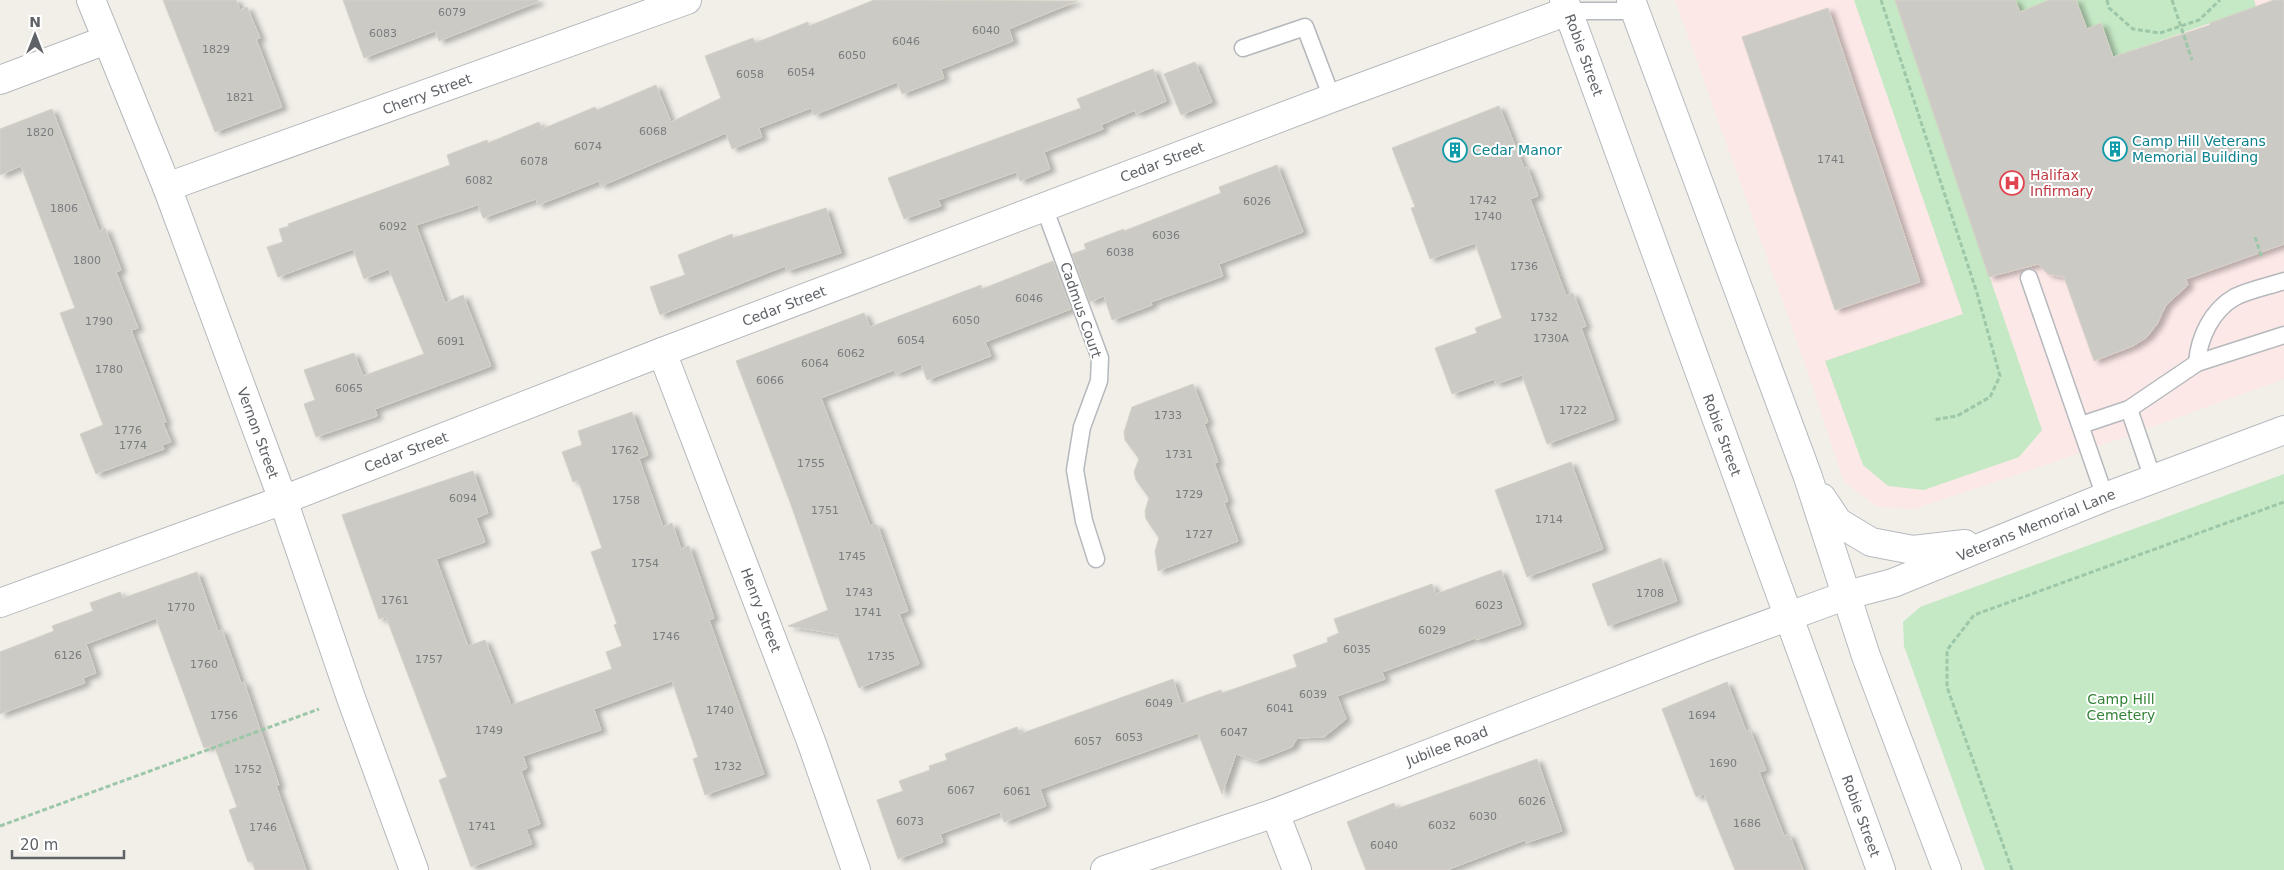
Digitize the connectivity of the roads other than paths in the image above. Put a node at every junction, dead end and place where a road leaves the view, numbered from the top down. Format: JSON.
{"nodes":[{"id":1,"x":91,"y":0,"type":"edge"},
{"id":2,"x":687,"y":0,"type":"edge"},
{"id":3,"x":1566,"y":6,"type":"edge"},
{"id":4,"x":1632,"y":6,"type":"edge"},
{"id":5,"x":106,"y":40,"type":"junction"},
{"id":6,"x":1243,"y":48,"type":"dead end"},
{"id":7,"x":0,"y":80,"type":"edge"},
{"id":8,"x":1332,"y":98,"type":"junction"},
{"id":9,"x":167,"y":187,"type":"junction"},
{"id":10,"x":1044,"y":207,"type":"junction"},
{"id":11,"x":2030,"y":278,"type":"dead end"},
{"id":12,"x":2284,"y":281,"type":"edge"},
{"id":13,"x":2284,"y":335,"type":"edge"},
{"id":14,"x":662,"y":352,"type":"junction"},
{"id":15,"x":2197,"y":363,"type":"junction"},
{"id":16,"x":2129,"y":409,"type":"junction"},
{"id":17,"x":2081,"y":426,"type":"junction"},
{"id":18,"x":2284,"y":430,"type":"edge"},
{"id":19,"x":1808,"y":477,"type":"junction"},
{"id":20,"x":2152,"y":479,"type":"junction"},
{"id":21,"x":2105,"y":497,"type":"junction"},
{"id":22,"x":283,"y":500,"type":"junction"},
{"id":23,"x":2001,"y":541,"type":"junction"},
{"id":24,"x":1096,"y":559,"type":"dead end"},
{"id":25,"x":1847,"y":595,"type":"junction"},
{"id":26,"x":0,"y":603,"type":"edge"},
{"id":27,"x":1787,"y":617,"type":"junction"},
{"id":28,"x":1275,"y":812,"type":"junction"},
{"id":29,"x":414,"y":870,"type":"edge"},
{"id":30,"x":856,"y":870,"type":"edge"},
{"id":31,"x":1105,"y":870,"type":"edge"},
{"id":32,"x":1297,"y":870,"type":"edge"},
{"id":33,"x":1881,"y":870,"type":"edge"},
{"id":34,"x":1947,"y":870,"type":"edge"}],
"edges":[{"from":1,"to":5,"type":"street","name":"Vernon Street"},
{"from":2,"to":9,"type":"street","name":"Cherry Street"},
{"from":3,"to":4,"type":"lane"},
{"from":3,"to":8,"type":"street","name":"Cedar Street"},
{"from":3,"to":27,"type":"street","name":"Robie Street"},
{"from":4,"to":19,"type":"street"},
{"from":5,"to":7,"type":"street"},
{"from":5,"to":9,"type":"street","name":"Vernon Street"},
{"from":6,"to":8,"type":"lane"},
{"from":8,"to":10,"type":"street","name":"Cedar Street"},
{"from":9,"to":22,"type":"street","name":"Vernon Street"},
{"from":10,"to":14,"type":"street","name":"Cedar Street"},
{"from":10,"to":24,"type":"lane","name":"Cadmus Court"},
{"from":11,"to":17,"type":"lane"},
{"from":12,"to":15,"type":"lane"},
{"from":13,"to":15,"type":"lane"},
{"from":14,"to":22,"type":"street","name":"Cedar Street"},
{"from":14,"to":30,"type":"street","name":"Henry Street"},
{"from":15,"to":16,"type":"lane"},
{"from":16,"to":17,"type":"lane"},
{"from":16,"to":20,"type":"lane"},
{"from":17,"to":21,"type":"lane"},
{"from":18,"to":20,"type":"street","name":"Veterans Memorial Lane"},
{"from":19,"to":23,"type":"street"},
{"from":19,"to":25,"type":"street"},
{"from":20,"to":21,"type":"street","name":"Veterans Memorial Lane"},
{"from":21,"to":23,"type":"street","name":"Veterans Memorial Lane"},
{"from":22,"to":26,"type":"street","name":"Cedar Street"},
{"from":22,"to":29,"type":"street","name":"Vernon Street"},
{"from":23,"to":25,"type":"street","name":"Veterans Memorial Lane"},
{"from":25,"to":27,"type":"street","name":"Veterans Memorial Lane"},
{"from":25,"to":34,"type":"street"},
{"from":27,"to":28,"type":"street","name":"Jubilee Road"},
{"from":27,"to":33,"type":"street","name":"Robie Street"},
{"from":28,"to":31,"type":"street","name":"Jubilee Road"},
{"from":28,"to":32,"type":"street"}]}
